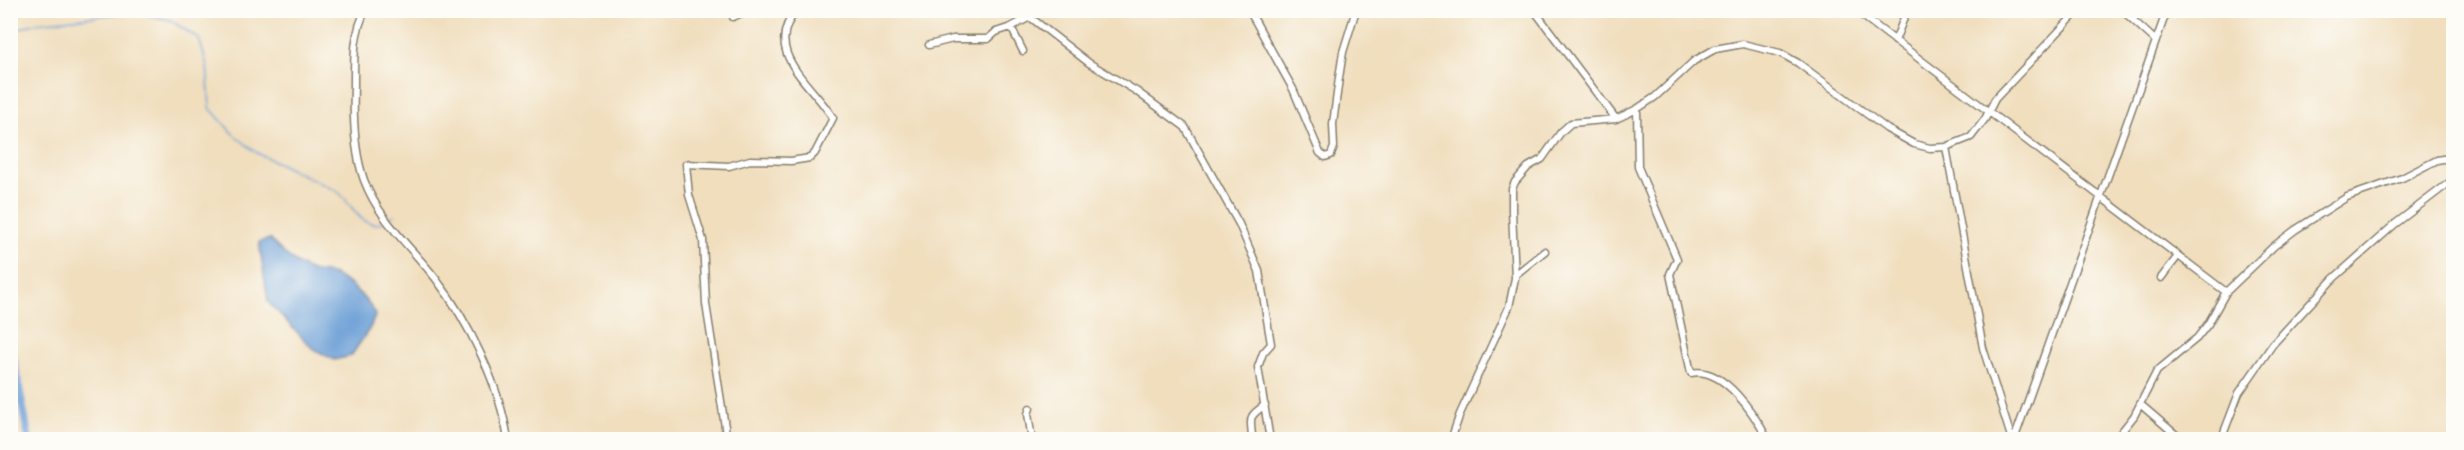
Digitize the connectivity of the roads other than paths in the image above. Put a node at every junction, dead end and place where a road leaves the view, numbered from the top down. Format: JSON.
{"nodes":[{"id":1,"x":366,"y":10,"type":"edge"},
{"id":2,"x":748,"y":10,"type":"edge"},
{"id":3,"x":797,"y":10,"type":"edge"},
{"id":4,"x":1021,"y":10,"type":"edge"},
{"id":5,"x":1249,"y":10,"type":"edge"},
{"id":6,"x":1356,"y":10,"type":"edge"},
{"id":7,"x":1534,"y":10,"type":"edge"},
{"id":8,"x":1855,"y":10,"type":"edge"},
{"id":9,"x":1907,"y":10,"type":"edge"},
{"id":10,"x":2079,"y":10,"type":"edge"},
{"id":11,"x":2122,"y":10,"type":"edge"},
{"id":12,"x":2167,"y":10,"type":"edge"},
{"id":13,"x":1030,"y":17,"type":"junction"},
{"id":14,"x":733,"y":18,"type":"dead end"},
{"id":15,"x":1011,"y":27,"type":"junction"},
{"id":16,"x":1895,"y":41,"type":"junction"},
{"id":17,"x":2156,"y":41,"type":"junction"},
{"id":18,"x":929,"y":45,"type":"dead end"},
{"id":19,"x":1023,"y":51,"type":"dead end"},
{"id":20,"x":1637,"y":109,"type":"junction"},
{"id":21,"x":1989,"y":111,"type":"junction"},
{"id":22,"x":1616,"y":119,"type":"junction"},
{"id":23,"x":1946,"y":147,"type":"junction"},
{"id":24,"x":2454,"y":157,"type":"edge"},
{"id":25,"x":2454,"y":179,"type":"edge"},
{"id":26,"x":2099,"y":196,"type":"junction"},
{"id":27,"x":1545,"y":250,"type":"dead end"},
{"id":28,"x":2178,"y":256,"type":"junction"},
{"id":29,"x":1515,"y":275,"type":"junction"},
{"id":30,"x":2161,"y":278,"type":"dead end"},
{"id":31,"x":2226,"y":292,"type":"junction"},
{"id":32,"x":2140,"y":404,"type":"junction"},
{"id":33,"x":1265,"y":405,"type":"junction"},
{"id":34,"x":1030,"y":408,"type":"dead end"},
{"id":35,"x":508,"y":440,"type":"edge"},
{"id":36,"x":727,"y":440,"type":"edge"},
{"id":37,"x":1032,"y":440,"type":"edge"},
{"id":38,"x":1252,"y":440,"type":"edge"},
{"id":39,"x":1270,"y":440,"type":"edge"},
{"id":40,"x":1451,"y":440,"type":"edge"},
{"id":41,"x":1768,"y":440,"type":"edge"},
{"id":42,"x":2013,"y":440,"type":"edge"},
{"id":43,"x":2115,"y":440,"type":"edge"},
{"id":44,"x":2182,"y":440,"type":"edge"},
{"id":45,"x":2221,"y":440,"type":"edge"}],
"edges":[{"from":1,"to":35,"type":"street"},
{"from":2,"to":14,"type":"street"},
{"from":3,"to":36,"type":"street"},
{"from":4,"to":13,"type":"street"},
{"from":5,"to":6,"type":"street"},
{"from":7,"to":22,"type":"street"},
{"from":8,"to":16,"type":"street"},
{"from":9,"to":16,"type":"street"},
{"from":10,"to":21,"type":"street"},
{"from":11,"to":17,"type":"street"},
{"from":12,"to":17,"type":"street"},
{"from":13,"to":15,"type":"street"},
{"from":13,"to":33,"type":"street"},
{"from":15,"to":18,"type":"street"},
{"from":15,"to":19,"type":"street"},
{"from":16,"to":21,"type":"street"},
{"from":17,"to":26,"type":"street"},
{"from":20,"to":22,"type":"street"},
{"from":20,"to":23,"type":"street"},
{"from":20,"to":41,"type":"street"},
{"from":21,"to":23,"type":"street"},
{"from":21,"to":26,"type":"street"},
{"from":22,"to":29,"type":"street"},
{"from":23,"to":42,"type":"street"},
{"from":24,"to":31,"type":"street"},
{"from":25,"to":45,"type":"street"},
{"from":26,"to":28,"type":"street"},
{"from":26,"to":42,"type":"street"},
{"from":27,"to":29,"type":"street"},
{"from":28,"to":30,"type":"street"},
{"from":28,"to":31,"type":"street"},
{"from":29,"to":40,"type":"street"},
{"from":31,"to":32,"type":"street"},
{"from":32,"to":43,"type":"street"},
{"from":32,"to":44,"type":"street"},
{"from":33,"to":38,"type":"street"},
{"from":33,"to":39,"type":"street"},
{"from":34,"to":37,"type":"street"}]}
